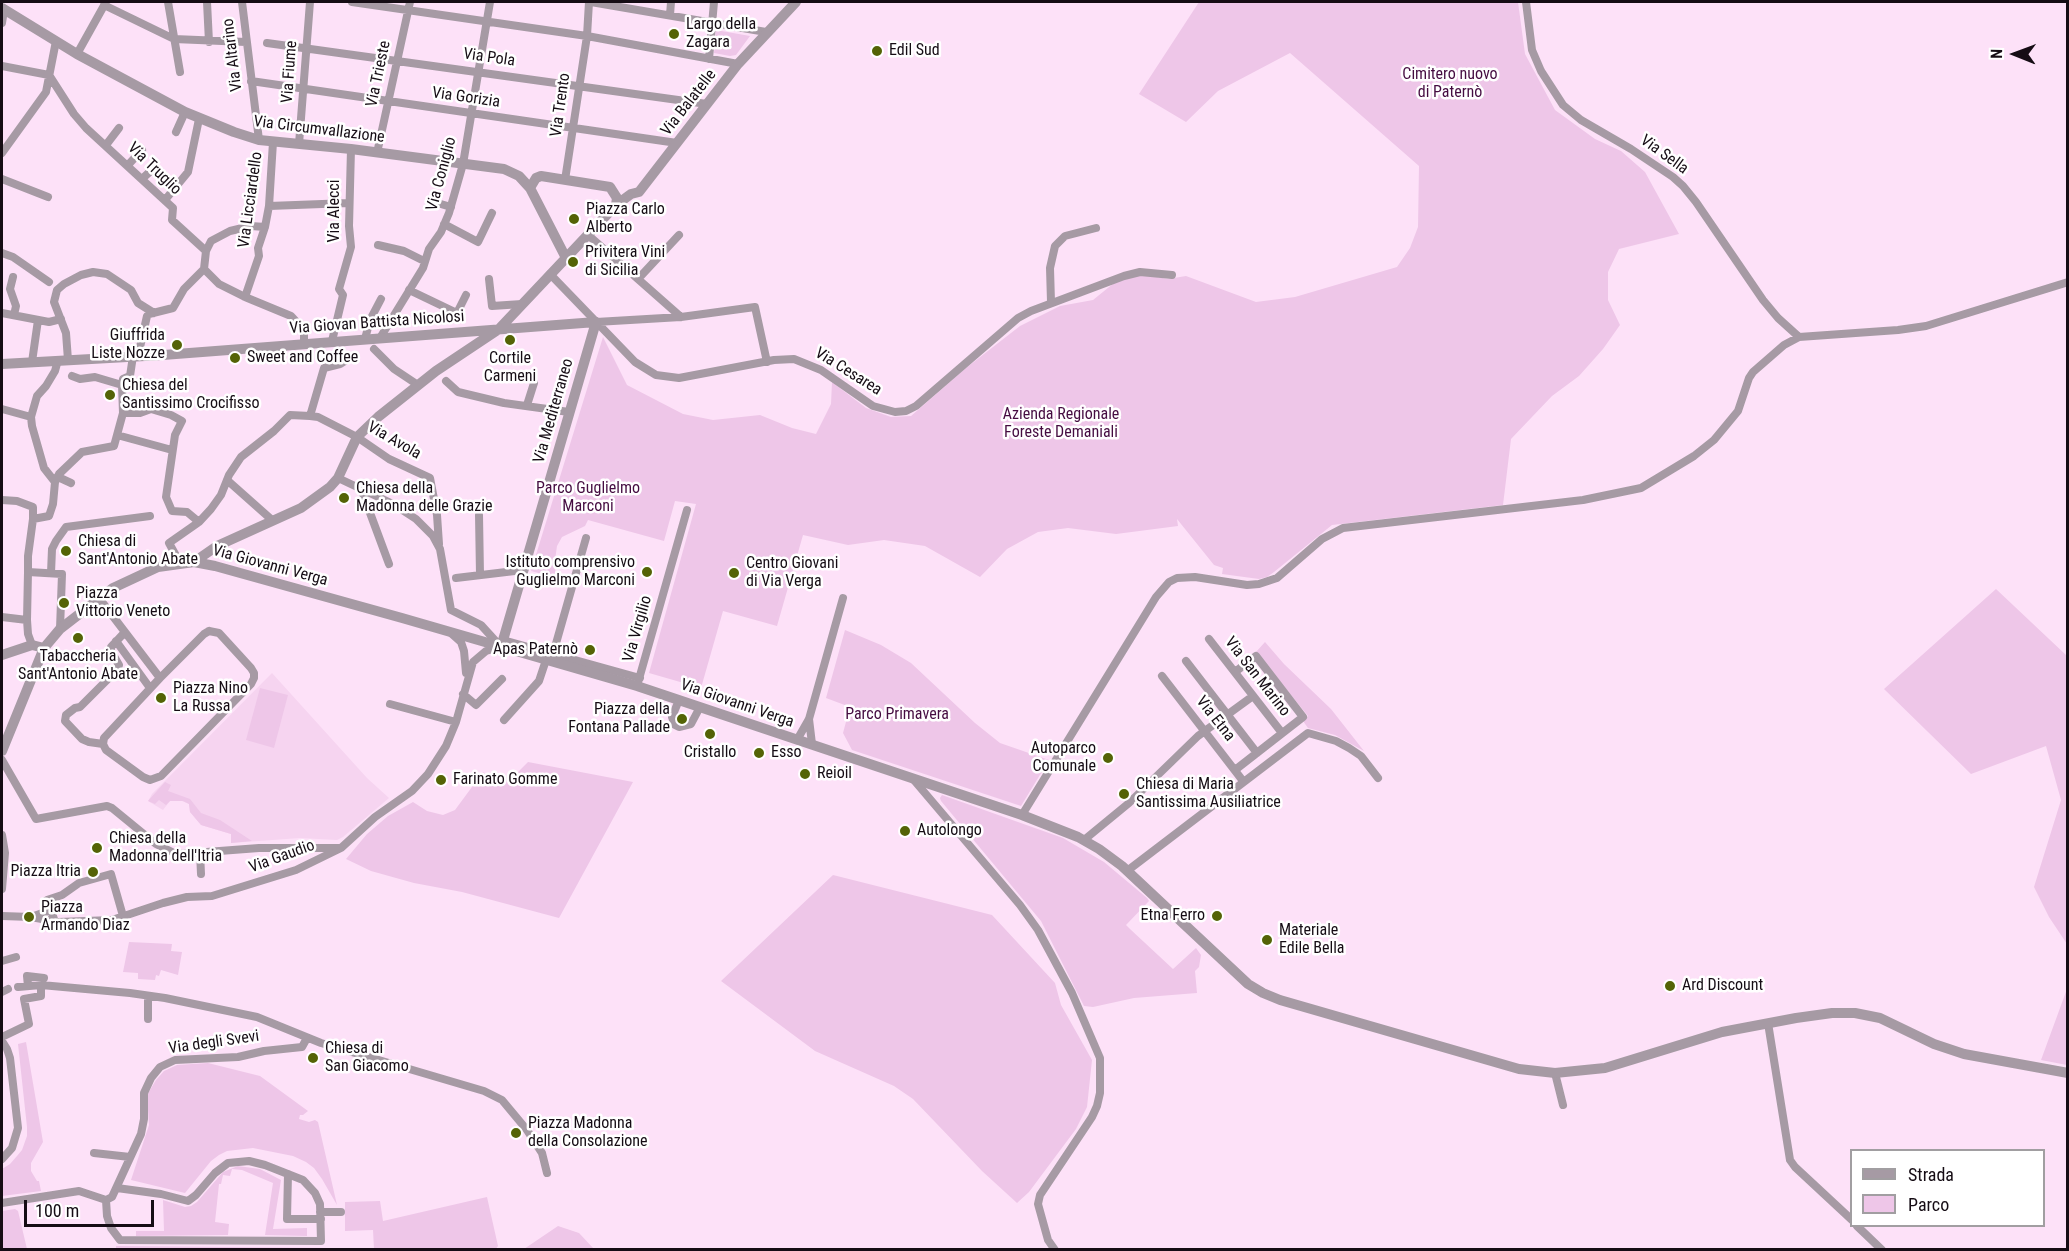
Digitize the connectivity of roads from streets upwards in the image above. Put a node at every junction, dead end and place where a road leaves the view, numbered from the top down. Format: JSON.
{"nodes":[{"id":1,"x":168,"y":2,"type":"edge"},
{"id":2,"x":207,"y":2,"type":"edge"},
{"id":3,"x":242,"y":2,"type":"edge"},
{"id":4,"x":310,"y":2,"type":"edge"},
{"id":5,"x":352,"y":2,"type":"edge"},
{"id":6,"x":490,"y":2,"type":"edge"},
{"id":7,"x":590,"y":2,"type":"edge"},
{"id":8,"x":714,"y":2,"type":"edge"},
{"id":9,"x":796,"y":2,"type":"edge"},
{"id":10,"x":1526,"y":2,"type":"edge"},
{"id":11,"x":105,"y":3,"type":"edge"},
{"id":12,"x":628,"y":4,"type":"edge"},
{"id":13,"x":409,"y":5,"type":"edge"},
{"id":14,"x":3,"y":9,"type":"edge"},
{"id":15,"x":670,"y":9,"type":"edge"},
{"id":16,"x":712,"y":20,"type":"junction"},
{"id":17,"x":487,"y":21,"type":"junction"},
{"id":18,"x":2,"y":23,"type":"edge"},
{"id":19,"x":766,"y":32,"type":"junction"},
{"id":20,"x":585,"y":37,"type":"junction"},
{"id":21,"x":174,"y":39,"type":"junction"},
{"id":22,"x":56,"y":41,"type":"junction"},
{"id":23,"x":209,"y":42,"type":"junction"},
{"id":24,"x":246,"y":42,"type":"junction"},
{"id":25,"x":267,"y":43,"type":"dead end"},
{"id":26,"x":306,"y":48,"type":"junction"},
{"id":27,"x":77,"y":54,"type":"junction"},
{"id":28,"x":709,"y":59,"type":"junction"},
{"id":29,"x":397,"y":61,"type":"junction"},
{"id":30,"x":738,"y":64,"type":"junction"},
{"id":31,"x":2,"y":66,"type":"edge"},
{"id":32,"x":180,"y":72,"type":"dead end"},
{"id":33,"x":478,"y":72,"type":"junction"},
{"id":34,"x":49,"y":75,"type":"junction"},
{"id":35,"x":251,"y":81,"type":"junction"},
{"id":36,"x":579,"y":86,"type":"junction"},
{"id":37,"x":303,"y":88,"type":"junction"},
{"id":38,"x":388,"y":102,"type":"junction"},
{"id":39,"x":707,"y":104,"type":"junction"},
{"id":40,"x":185,"y":112,"type":"junction"},
{"id":41,"x":471,"y":114,"type":"junction"},
{"id":42,"x":199,"y":119,"type":"junction"},
{"id":43,"x":119,"y":128,"type":"dead end"},
{"id":44,"x":573,"y":129,"type":"junction"},
{"id":45,"x":176,"y":132,"type":"dead end"},
{"id":46,"x":259,"y":140,"type":"junction"},
{"id":47,"x":273,"y":142,"type":"junction"},
{"id":48,"x":677,"y":143,"type":"junction"},
{"id":49,"x":299,"y":144,"type":"junction"},
{"id":50,"x":106,"y":145,"type":"junction"},
{"id":51,"x":351,"y":149,"type":"junction"},
{"id":52,"x":142,"y":150,"type":"dead end"},
{"id":53,"x":2,"y":153,"type":"edge"},
{"id":54,"x":377,"y":153,"type":"junction"},
{"id":55,"x":463,"y":164,"type":"junction"},
{"id":56,"x":128,"y":165,"type":"junction"},
{"id":57,"x":155,"y":167,"type":"dead end"},
{"id":58,"x":566,"y":177,"type":"junction"},
{"id":59,"x":143,"y":178,"type":"junction"},
{"id":60,"x":2,"y":179,"type":"edge"},
{"id":61,"x":610,"y":187,"type":"junction"},
{"id":62,"x":530,"y":188,"type":"junction"},
{"id":63,"x":631,"y":194,"type":"junction"},
{"id":64,"x":48,"y":197,"type":"dead end"},
{"id":65,"x":165,"y":200,"type":"junction"},
{"id":66,"x":434,"y":202,"type":"dead end"},
{"id":67,"x":349,"y":203,"type":"junction"},
{"id":68,"x":616,"y":205,"type":"junction"},
{"id":69,"x":268,"y":206,"type":"junction"},
{"id":70,"x":451,"y":207,"type":"junction"},
{"id":71,"x":492,"y":213,"type":"dead end"},
{"id":72,"x":444,"y":224,"type":"junction"},
{"id":73,"x":265,"y":227,"type":"junction"},
{"id":74,"x":1096,"y":228,"type":"dead end"},
{"id":75,"x":680,"y":235,"type":"dead end"},
{"id":76,"x":590,"y":237,"type":"junction"},
{"id":77,"x":378,"y":245,"type":"dead end"},
{"id":78,"x":206,"y":251,"type":"junction"},
{"id":79,"x":2,"y":253,"type":"edge"},
{"id":80,"x":424,"y":261,"type":"junction"},
{"id":81,"x":562,"y":261,"type":"junction"},
{"id":82,"x":204,"y":269,"type":"junction"},
{"id":83,"x":550,"y":274,"type":"junction"},
{"id":84,"x":1172,"y":275,"type":"dead end"},
{"id":85,"x":13,"y":276,"type":"dead end"},
{"id":86,"x":489,"y":279,"type":"dead end"},
{"id":87,"x":638,"y":279,"type":"junction"},
{"id":88,"x":49,"y":282,"type":"dead end"},
{"id":89,"x":2067,"y":282,"type":"edge"},
{"id":90,"x":409,"y":290,"type":"junction"},
{"id":91,"x":466,"y":295,"type":"dead end"},
{"id":92,"x":245,"y":297,"type":"junction"},
{"id":93,"x":381,"y":299,"type":"dead end"},
{"id":94,"x":1051,"y":302,"type":"junction"},
{"id":95,"x":522,"y":304,"type":"junction"},
{"id":96,"x":2,"y":313,"type":"edge"},
{"id":97,"x":154,"y":313,"type":"junction"},
{"id":98,"x":14,"y":315,"type":"junction"},
{"id":99,"x":681,"y":317,"type":"junction"},
{"id":100,"x":61,"y":319,"type":"junction"},
{"id":101,"x":38,"y":320,"type":"junction"},
{"id":102,"x":596,"y":322,"type":"junction"},
{"id":103,"x":499,"y":329,"type":"junction"},
{"id":104,"x":1799,"y":337,"type":"junction"},
{"id":105,"x":380,"y":338,"type":"junction"},
{"id":106,"x":365,"y":339,"type":"junction"},
{"id":107,"x":332,"y":341,"type":"junction"},
{"id":108,"x":304,"y":343,"type":"junction"},
{"id":109,"x":374,"y":349,"type":"dead end"},
{"id":110,"x":135,"y":356,"type":"junction"},
{"id":111,"x":348,"y":359,"type":"dead end"},
{"id":112,"x":63,"y":360,"type":"junction"},
{"id":113,"x":32,"y":362,"type":"junction"},
{"id":114,"x":766,"y":362,"type":"junction"},
{"id":115,"x":2,"y":364,"type":"edge"},
{"id":116,"x":72,"y":376,"type":"dead end"},
{"id":117,"x":446,"y":381,"type":"dead end"},
{"id":118,"x":534,"y":383,"type":"dead end"},
{"id":119,"x":122,"y":385,"type":"junction"},
{"id":120,"x":418,"y":386,"type":"junction"},
{"id":121,"x":527,"y":405,"type":"junction"},
{"id":122,"x":2,"y":409,"type":"edge"},
{"id":123,"x":569,"y":412,"type":"junction"},
{"id":124,"x":123,"y":413,"type":"junction"},
{"id":125,"x":310,"y":416,"type":"junction"},
{"id":126,"x":32,"y":417,"type":"junction"},
{"id":127,"x":117,"y":435,"type":"junction"},
{"id":128,"x":357,"y":437,"type":"junction"},
{"id":129,"x":172,"y":450,"type":"junction"},
{"id":130,"x":338,"y":478,"type":"junction"},
{"id":131,"x":56,"y":480,"type":"junction"},
{"id":132,"x":227,"y":480,"type":"junction"},
{"id":133,"x":71,"y":483,"type":"dead end"},
{"id":134,"x":363,"y":488,"type":"junction"},
{"id":135,"x":2,"y":500,"type":"edge"},
{"id":136,"x":687,"y":510,"type":"dead end"},
{"id":137,"x":479,"y":515,"type":"dead end"},
{"id":138,"x":150,"y":516,"type":"dead end"},
{"id":139,"x":33,"y":519,"type":"junction"},
{"id":140,"x":272,"y":520,"type":"junction"},
{"id":141,"x":199,"y":522,"type":"junction"},
{"id":142,"x":586,"y":538,"type":"dead end"},
{"id":143,"x":212,"y":549,"type":"junction"},
{"id":144,"x":440,"y":549,"type":"junction"},
{"id":145,"x":194,"y":562,"type":"junction"},
{"id":146,"x":180,"y":563,"type":"junction"},
{"id":147,"x":389,"y":564,"type":"dead end"},
{"id":148,"x":215,"y":566,"type":"junction"},
{"id":149,"x":523,"y":570,"type":"junction"},
{"id":150,"x":28,"y":572,"type":"junction"},
{"id":151,"x":51,"y":573,"type":"junction"},
{"id":152,"x":480,"y":575,"type":"junction"},
{"id":153,"x":456,"y":578,"type":"dead end"},
{"id":154,"x":99,"y":598,"type":"junction"},
{"id":155,"x":843,"y":598,"type":"dead end"},
{"id":156,"x":2,"y":617,"type":"edge"},
{"id":157,"x":27,"y":620,"type":"junction"},
{"id":158,"x":60,"y":629,"type":"junction"},
{"id":159,"x":125,"y":632,"type":"junction"},
{"id":160,"x":451,"y":633,"type":"junction"},
{"id":161,"x":1209,"y":639,"type":"dead end"},
{"id":162,"x":116,"y":641,"type":"junction"},
{"id":163,"x":502,"y":643,"type":"junction"},
{"id":164,"x":32,"y":645,"type":"junction"},
{"id":165,"x":44,"y":648,"type":"junction"},
{"id":166,"x":5,"y":654,"type":"edge"},
{"id":167,"x":550,"y":657,"type":"junction"},
{"id":168,"x":1186,"y":661,"type":"dead end"},
{"id":169,"x":1235,"y":672,"type":"junction"},
{"id":170,"x":1162,"y":676,"type":"dead end"},
{"id":171,"x":160,"y":678,"type":"junction"},
{"id":172,"x":502,"y":679,"type":"dead end"},
{"id":173,"x":638,"y":682,"type":"junction"},
{"id":174,"x":466,"y":683,"type":"junction"},
{"id":175,"x":150,"y":688,"type":"junction"},
{"id":176,"x":464,"y":694,"type":"junction"},
{"id":177,"x":1254,"y":696,"type":"junction"},
{"id":178,"x":679,"y":700,"type":"junction"},
{"id":179,"x":390,"y":704,"type":"dead end"},
{"id":180,"x":700,"y":707,"type":"junction"},
{"id":181,"x":1228,"y":715,"type":"junction"},
{"id":182,"x":809,"y":719,"type":"junction"},
{"id":183,"x":504,"y":720,"type":"dead end"},
{"id":184,"x":456,"y":722,"type":"junction"},
{"id":185,"x":1205,"y":732,"type":"junction"},
{"id":186,"x":1282,"y":733,"type":"junction"},
{"id":187,"x":797,"y":740,"type":"junction"},
{"id":188,"x":103,"y":744,"type":"junction"},
{"id":189,"x":812,"y":744,"type":"junction"},
{"id":190,"x":2,"y":751,"type":"edge"},
{"id":191,"x":1257,"y":753,"type":"junction"},
{"id":192,"x":2,"y":760,"type":"edge"},
{"id":193,"x":1235,"y":770,"type":"junction"},
{"id":194,"x":912,"y":778,"type":"junction"},
{"id":195,"x":1378,"y":778,"type":"dead end"},
{"id":196,"x":1244,"y":781,"type":"junction"},
{"id":197,"x":1023,"y":815,"type":"junction"},
{"id":198,"x":2,"y":837,"type":"edge"},
{"id":199,"x":1084,"y":840,"type":"junction"},
{"id":200,"x":304,"y":848,"type":"junction"},
{"id":201,"x":341,"y":848,"type":"junction"},
{"id":202,"x":200,"y":852,"type":"junction"},
{"id":203,"x":307,"y":866,"type":"junction"},
{"id":204,"x":1127,"y":871,"type":"junction"},
{"id":205,"x":201,"y":874,"type":"dead end"},
{"id":206,"x":2,"y":889,"type":"edge"},
{"id":207,"x":47,"y":900,"type":"dead end"},
{"id":208,"x":2,"y":915,"type":"edge"},
{"id":209,"x":127,"y":917,"type":"junction"},
{"id":210,"x":16,"y":957,"type":"dead end"},
{"id":211,"x":2,"y":961,"type":"edge"},
{"id":212,"x":42,"y":982,"type":"junction"},
{"id":213,"x":23,"y":987,"type":"dead end"},
{"id":214,"x":148,"y":996,"type":"junction"},
{"id":215,"x":148,"y":1019,"type":"dead end"},
{"id":216,"x":1768,"y":1023,"type":"junction"},
{"id":217,"x":307,"y":1038,"type":"junction"},
{"id":218,"x":2,"y":1039,"type":"edge"},
{"id":219,"x":1555,"y":1073,"type":"junction"},
{"id":220,"x":2067,"y":1073,"type":"edge"},
{"id":221,"x":1563,"y":1105,"type":"dead end"},
{"id":222,"x":94,"y":1153,"type":"dead end"},
{"id":223,"x":130,"y":1157,"type":"junction"},
{"id":224,"x":2,"y":1159,"type":"edge"},
{"id":225,"x":547,"y":1173,"type":"dead end"},
{"id":226,"x":288,"y":1174,"type":"junction"},
{"id":227,"x":117,"y":1188,"type":"junction"},
{"id":228,"x":106,"y":1200,"type":"junction"},
{"id":229,"x":2,"y":1203,"type":"edge"},
{"id":230,"x":341,"y":1212,"type":"dead end"},
{"id":231,"x":321,"y":1216,"type":"junction"},
{"id":232,"x":1850,"y":1219,"type":"edge"},
{"id":233,"x":1858,"y":1227,"type":"edge"},
{"id":234,"x":1055,"y":1250,"type":"edge"},
{"id":235,"x":1882,"y":1250,"type":"edge"}],
"edges":[{"from":1,"to":21,"type":"street"},
{"from":2,"to":23,"type":"street"},
{"from":3,"to":24,"type":"street","name":"Via Altarino"},
{"from":4,"to":26,"type":"street","name":"Via Fiume"},
{"from":5,"to":13,"type":"street"},
{"from":6,"to":17,"type":"street","name":"Via Coniglio"},
{"from":7,"to":12,"type":"street"},
{"from":7,"to":20,"type":"street","name":"Via Trento"},
{"from":8,"to":16,"type":"street"},
{"from":9,"to":19,"type":"street","name":"Via Balatelle"},
{"from":10,"to":104,"type":"street","name":"Via Sella"},
{"from":11,"to":21,"type":"street"},
{"from":11,"to":27,"type":"street"},
{"from":12,"to":15,"type":"street"},
{"from":13,"to":17,"type":"street"},
{"from":13,"to":29,"type":"street","name":"Via Trieste"},
{"from":14,"to":18,"type":"street"},
{"from":14,"to":22,"type":"street","name":"Via Circumvallazione"},
{"from":15,"to":16,"type":"street"},
{"from":16,"to":19,"type":"street"},
{"from":16,"to":28,"type":"street"},
{"from":17,"to":20,"type":"street"},
{"from":17,"to":33,"type":"street","name":"Via Coniglio"},
{"from":19,"to":30,"type":"street","name":"Via Balatelle"},
{"from":20,"to":28,"type":"street"},
{"from":20,"to":36,"type":"street","name":"Via Trento"},
{"from":21,"to":23,"type":"street"},
{"from":21,"to":32,"type":"street"},
{"from":22,"to":27,"type":"street","name":"Via Circumvallazione"},
{"from":22,"to":34,"type":"street"},
{"from":23,"to":24,"type":"street"},
{"from":24,"to":35,"type":"street","name":"Via Altarino"},
{"from":25,"to":26,"type":"street","name":"Via Pola"},
{"from":26,"to":29,"type":"street","name":"Via Pola"},
{"from":26,"to":37,"type":"street","name":"Via Fiume"},
{"from":27,"to":40,"type":"street","name":"Via Circumvallazione"},
{"from":28,"to":30,"type":"street"},
{"from":29,"to":33,"type":"street","name":"Via Pola"},
{"from":29,"to":38,"type":"street","name":"Via Trieste"},
{"from":30,"to":39,"type":"street","name":"Via Balatelle"},
{"from":31,"to":34,"type":"street"},
{"from":33,"to":36,"type":"street","name":"Via Pola"},
{"from":33,"to":41,"type":"street","name":"Via Coniglio"},
{"from":34,"to":50,"type":"street","name":"Via Truglio"},
{"from":34,"to":53,"type":"street"},
{"from":35,"to":37,"type":"street","name":"Via Gorizia"},
{"from":35,"to":46,"type":"street","name":"Via Altarino"},
{"from":36,"to":39,"type":"street","name":"Via Pola"},
{"from":36,"to":44,"type":"street","name":"Via Trento"},
{"from":37,"to":38,"type":"street","name":"Via Gorizia"},
{"from":37,"to":49,"type":"street","name":"Via Fiume"},
{"from":38,"to":41,"type":"street","name":"Via Gorizia"},
{"from":38,"to":54,"type":"street","name":"Via Trieste"},
{"from":39,"to":48,"type":"street","name":"Via Balatelle"},
{"from":40,"to":42,"type":"street","name":"Via Circumvallazione"},
{"from":40,"to":45,"type":"street"},
{"from":41,"to":44,"type":"street","name":"Via Gorizia"},
{"from":41,"to":55,"type":"street","name":"Via Coniglio"},
{"from":42,"to":46,"type":"street","name":"Via Circumvallazione"},
{"from":42,"to":65,"type":"street"},
{"from":43,"to":50,"type":"street"},
{"from":44,"to":48,"type":"street","name":"Via Gorizia"},
{"from":44,"to":58,"type":"street","name":"Via Trento"},
{"from":46,"to":47,"type":"street","name":"Via Circumvallazione"},
{"from":47,"to":49,"type":"street","name":"Via Circumvallazione"},
{"from":47,"to":69,"type":"street","name":"Via Licciardello"},
{"from":48,"to":63,"type":"street","name":"Via Balatelle"},
{"from":49,"to":51,"type":"street","name":"Via Circumvallazione"},
{"from":50,"to":56,"type":"street","name":"Via Truglio"},
{"from":51,"to":54,"type":"street","name":"Via Circumvallazione"},
{"from":51,"to":67,"type":"street","name":"Via Alecci"},
{"from":52,"to":56,"type":"street"},
{"from":54,"to":55,"type":"street","name":"Via Circumvallazione"},
{"from":55,"to":62,"type":"street","name":"Via Circumvallazione"},
{"from":55,"to":70,"type":"street","name":"Via Coniglio"},
{"from":56,"to":59,"type":"street","name":"Via Truglio"},
{"from":57,"to":59,"type":"street"},
{"from":58,"to":61,"type":"street"},
{"from":58,"to":62,"type":"street"},
{"from":59,"to":65,"type":"street","name":"Via Truglio"},
{"from":60,"to":64,"type":"street"},
{"from":61,"to":63,"type":"street"},
{"from":61,"to":68,"type":"street"},
{"from":62,"to":81,"type":"street"},
{"from":63,"to":68,"type":"street","name":"Via Balatelle"},
{"from":65,"to":78,"type":"street","name":"Via Truglio"},
{"from":66,"to":70,"type":"street"},
{"from":67,"to":69,"type":"street"},
{"from":67,"to":107,"type":"street","name":"Via Alecci"},
{"from":68,"to":76,"type":"street","name":"Via Balatelle"},
{"from":69,"to":73,"type":"street","name":"Via Licciardello"},
{"from":70,"to":72,"type":"street","name":"Via Coniglio"},
{"from":71,"to":72,"type":"street"},
{"from":72,"to":80,"type":"street","name":"Via Coniglio"},
{"from":73,"to":78,"type":"street"},
{"from":73,"to":92,"type":"street","name":"Via Licciardello"},
{"from":74,"to":94,"type":"street"},
{"from":75,"to":87,"type":"street"},
{"from":76,"to":81,"type":"street","name":"Via Balatelle"},
{"from":76,"to":87,"type":"street"},
{"from":77,"to":80,"type":"street"},
{"from":78,"to":82,"type":"street"},
{"from":79,"to":88,"type":"street"},
{"from":80,"to":90,"type":"street","name":"Via Coniglio"},
{"from":81,"to":83,"type":"street"},
{"from":82,"to":92,"type":"street"},
{"from":82,"to":97,"type":"street"},
{"from":83,"to":95,"type":"street"},
{"from":83,"to":102,"type":"street","name":"Via Cesarea"},
{"from":84,"to":94,"type":"street","name":"Via Cesarea"},
{"from":85,"to":98,"type":"street"},
{"from":86,"to":95,"type":"street"},
{"from":87,"to":99,"type":"street"},
{"from":89,"to":104,"type":"street"},
{"from":90,"to":91,"type":"street"},
{"from":90,"to":105,"type":"street","name":"Via Coniglio"},
{"from":92,"to":108,"type":"street"},
{"from":93,"to":106,"type":"street"},
{"from":94,"to":114,"type":"street","name":"Via Cesarea"},
{"from":95,"to":103,"type":"street"},
{"from":96,"to":98,"type":"street"},
{"from":97,"to":100,"type":"street"},
{"from":97,"to":110,"type":"street"},
{"from":98,"to":101,"type":"street"},
{"from":99,"to":102,"type":"street","name":"Via Giovan Battista Nicolosi"},
{"from":99,"to":114,"type":"street","name":"Via Giovan Battista Nicolosi"},
{"from":100,"to":101,"type":"street"},
{"from":100,"to":112,"type":"street"},
{"from":101,"to":113,"type":"street"},
{"from":102,"to":103,"type":"street","name":"Via Giovan Battista Nicolosi"},
{"from":102,"to":114,"type":"street","name":"Via Cesarea"},
{"from":102,"to":123,"type":"street","name":"Via Mediterraneo"},
{"from":103,"to":105,"type":"street","name":"Via Giovan Battista Nicolosi"},
{"from":103,"to":120,"type":"street"},
{"from":104,"to":197,"type":"street"},
{"from":105,"to":106,"type":"street","name":"Via Giovan Battista Nicolosi"},
{"from":106,"to":107,"type":"street","name":"Via Giovan Battista Nicolosi"},
{"from":107,"to":108,"type":"street","name":"Via Giovan Battista Nicolosi"},
{"from":108,"to":110,"type":"street","name":"Via Giovan Battista Nicolosi"},
{"from":109,"to":120,"type":"street"},
{"from":110,"to":112,"type":"street","name":"Via Giovan Battista Nicolosi"},
{"from":110,"to":119,"type":"street"},
{"from":111,"to":125,"type":"street"},
{"from":112,"to":113,"type":"street","name":"Via Giovan Battista Nicolosi"},
{"from":112,"to":126,"type":"street"},
{"from":113,"to":115,"type":"street","name":"Via Giovan Battista Nicolosi"},
{"from":116,"to":119,"type":"street"},
{"from":117,"to":121,"type":"street"},
{"from":118,"to":121,"type":"street"},
{"from":119,"to":124,"type":"street"},
{"from":120,"to":128,"type":"street"},
{"from":121,"to":123,"type":"street"},
{"from":122,"to":126,"type":"street"},
{"from":123,"to":149,"type":"street","name":"Via Mediterraneo"},
{"from":124,"to":127,"type":"street"},
{"from":124,"to":129,"type":"street"},
{"from":125,"to":128,"type":"street","name":"Via Avola"},
{"from":125,"to":132,"type":"street","name":"Via Avola"},
{"from":126,"to":131,"type":"street"},
{"from":127,"to":129,"type":"street"},
{"from":127,"to":131,"type":"street"},
{"from":128,"to":130,"type":"street"},
{"from":128,"to":144,"type":"street","name":"Via Avola"},
{"from":129,"to":141,"type":"street"},
{"from":130,"to":134,"type":"street"},
{"from":130,"to":140,"type":"street"},
{"from":131,"to":133,"type":"street"},
{"from":131,"to":139,"type":"street"},
{"from":132,"to":140,"type":"street"},
{"from":132,"to":141,"type":"street"},
{"from":134,"to":144,"type":"street"},
{"from":134,"to":147,"type":"street"},
{"from":135,"to":139,"type":"street"},
{"from":136,"to":173,"type":"street","name":"Via Virgilio"},
{"from":137,"to":152,"type":"street"},
{"from":138,"to":151,"type":"street"},
{"from":139,"to":150,"type":"street"},
{"from":140,"to":143,"type":"street"},
{"from":141,"to":146,"type":"street"},
{"from":142,"to":167,"type":"street"},
{"from":143,"to":145,"type":"street"},
{"from":143,"to":148,"type":"street"},
{"from":144,"to":163,"type":"street"},
{"from":145,"to":146,"type":"street","name":"Via Giovanni Verga"},
{"from":145,"to":148,"type":"street","name":"Via Giovanni Verga"},
{"from":146,"to":154,"type":"street","name":"Via Giovanni Verga"},
{"from":148,"to":160,"type":"street","name":"Via Giovanni Verga"},
{"from":149,"to":152,"type":"street"},
{"from":149,"to":163,"type":"street","name":"Via Mediterraneo"},
{"from":150,"to":151,"type":"street"},
{"from":150,"to":157,"type":"street"},
{"from":151,"to":158,"type":"street"},
{"from":152,"to":153,"type":"street"},
{"from":154,"to":158,"type":"street","name":"Via Giovanni Verga"},
{"from":154,"to":159,"type":"street"},
{"from":155,"to":182,"type":"street"},
{"from":156,"to":157,"type":"street"},
{"from":157,"to":164,"type":"street"},
{"from":158,"to":165,"type":"street","name":"Via Giovanni Verga"},
{"from":159,"to":162,"type":"street"},
{"from":159,"to":171,"type":"street"},
{"from":160,"to":163,"type":"street","name":"Via Giovanni Verga"},
{"from":160,"to":174,"type":"street"},
{"from":161,"to":169,"type":"street","name":"Via San Marino"},
{"from":162,"to":175,"type":"street"},
{"from":162,"to":188,"type":"street"},
{"from":163,"to":167,"type":"street","name":"Via Giovanni Verga"},
{"from":163,"to":174,"type":"street"},
{"from":164,"to":165,"type":"street"},
{"from":164,"to":166,"type":"street"},
{"from":165,"to":190,"type":"street","name":"Via Giovanni Verga"},
{"from":167,"to":173,"type":"street","name":"Via Giovanni Verga"},
{"from":167,"to":183,"type":"street"},
{"from":168,"to":181,"type":"street"},
{"from":169,"to":177,"type":"street","name":"Via San Marino"},
{"from":169,"to":186,"type":"street"},
{"from":170,"to":185,"type":"street","name":"Via Etna"},
{"from":171,"to":175,"type":"street"},
{"from":171,"to":188,"type":"street"},
{"from":172,"to":176,"type":"street"},
{"from":173,"to":178,"type":"street","name":"Via Giovanni Verga"},
{"from":174,"to":176,"type":"street","name":"Via Gaudio"},
{"from":175,"to":188,"type":"street"},
{"from":176,"to":184,"type":"street","name":"Via Gaudio"},
{"from":177,"to":181,"type":"street"},
{"from":177,"to":186,"type":"street","name":"Via San Marino"},
{"from":178,"to":180,"type":"street","name":"Via Giovanni Verga"},
{"from":178,"to":180,"type":"street"},
{"from":179,"to":184,"type":"street"},
{"from":180,"to":187,"type":"street","name":"Via Giovanni Verga"},
{"from":181,"to":185,"type":"street"},
{"from":181,"to":191,"type":"street"},
{"from":182,"to":187,"type":"street"},
{"from":182,"to":189,"type":"street"},
{"from":184,"to":201,"type":"street","name":"Via Gaudio"},
{"from":185,"to":193,"type":"street","name":"Via Etna"},
{"from":185,"to":199,"type":"street"},
{"from":186,"to":191,"type":"street"},
{"from":187,"to":189,"type":"street","name":"Via Giovanni Verga"},
{"from":189,"to":194,"type":"street","name":"Via Giovanni Verga"},
{"from":191,"to":193,"type":"street"},
{"from":192,"to":202,"type":"street"},
{"from":193,"to":196,"type":"street","name":"Via Etna"},
{"from":194,"to":197,"type":"street","name":"Via Giovanni Verga"},
{"from":194,"to":234,"type":"street"},
{"from":195,"to":196,"type":"street"},
{"from":196,"to":204,"type":"street"},
{"from":197,"to":199,"type":"street","name":"Via Giovanni Verga"},
{"from":198,"to":206,"type":"street"},
{"from":199,"to":204,"type":"street","name":"Via Giovanni Verga"},
{"from":200,"to":201,"type":"street"},
{"from":200,"to":202,"type":"street"},
{"from":200,"to":203,"type":"street"},
{"from":201,"to":203,"type":"street","name":"Via Gaudio"},
{"from":202,"to":205,"type":"street"},
{"from":203,"to":209,"type":"street","name":"Via Gaudio"},
{"from":204,"to":219,"type":"street","name":"Via Giovanni Verga"},
{"from":207,"to":209,"type":"street"},
{"from":208,"to":209,"type":"street","name":"Via Gaudio"},
{"from":210,"to":211,"type":"street"},
{"from":212,"to":213,"type":"street"},
{"from":212,"to":214,"type":"street"},
{"from":212,"to":218,"type":"street"},
{"from":214,"to":215,"type":"street"},
{"from":214,"to":217,"type":"street"},
{"from":216,"to":219,"type":"street","name":"Via Giovanni Verga"},
{"from":216,"to":220,"type":"street","name":"Via Giovanni Verga"},
{"from":216,"to":232,"type":"street"},
{"from":217,"to":223,"type":"street","name":"Via degli Svevi"},
{"from":217,"to":225,"type":"street"},
{"from":218,"to":224,"type":"street"},
{"from":219,"to":221,"type":"street"},
{"from":222,"to":223,"type":"street"},
{"from":223,"to":227,"type":"street","name":"Via degli Svevi"},
{"from":226,"to":227,"type":"street"},
{"from":226,"to":231,"type":"street"},
{"from":226,"to":231,"type":"street"},
{"from":227,"to":228,"type":"street","name":"Via degli Svevi"},
{"from":228,"to":229,"type":"street"},
{"from":228,"to":231,"type":"street"},
{"from":230,"to":231,"type":"street"},
{"from":233,"to":235,"type":"street"}]}
